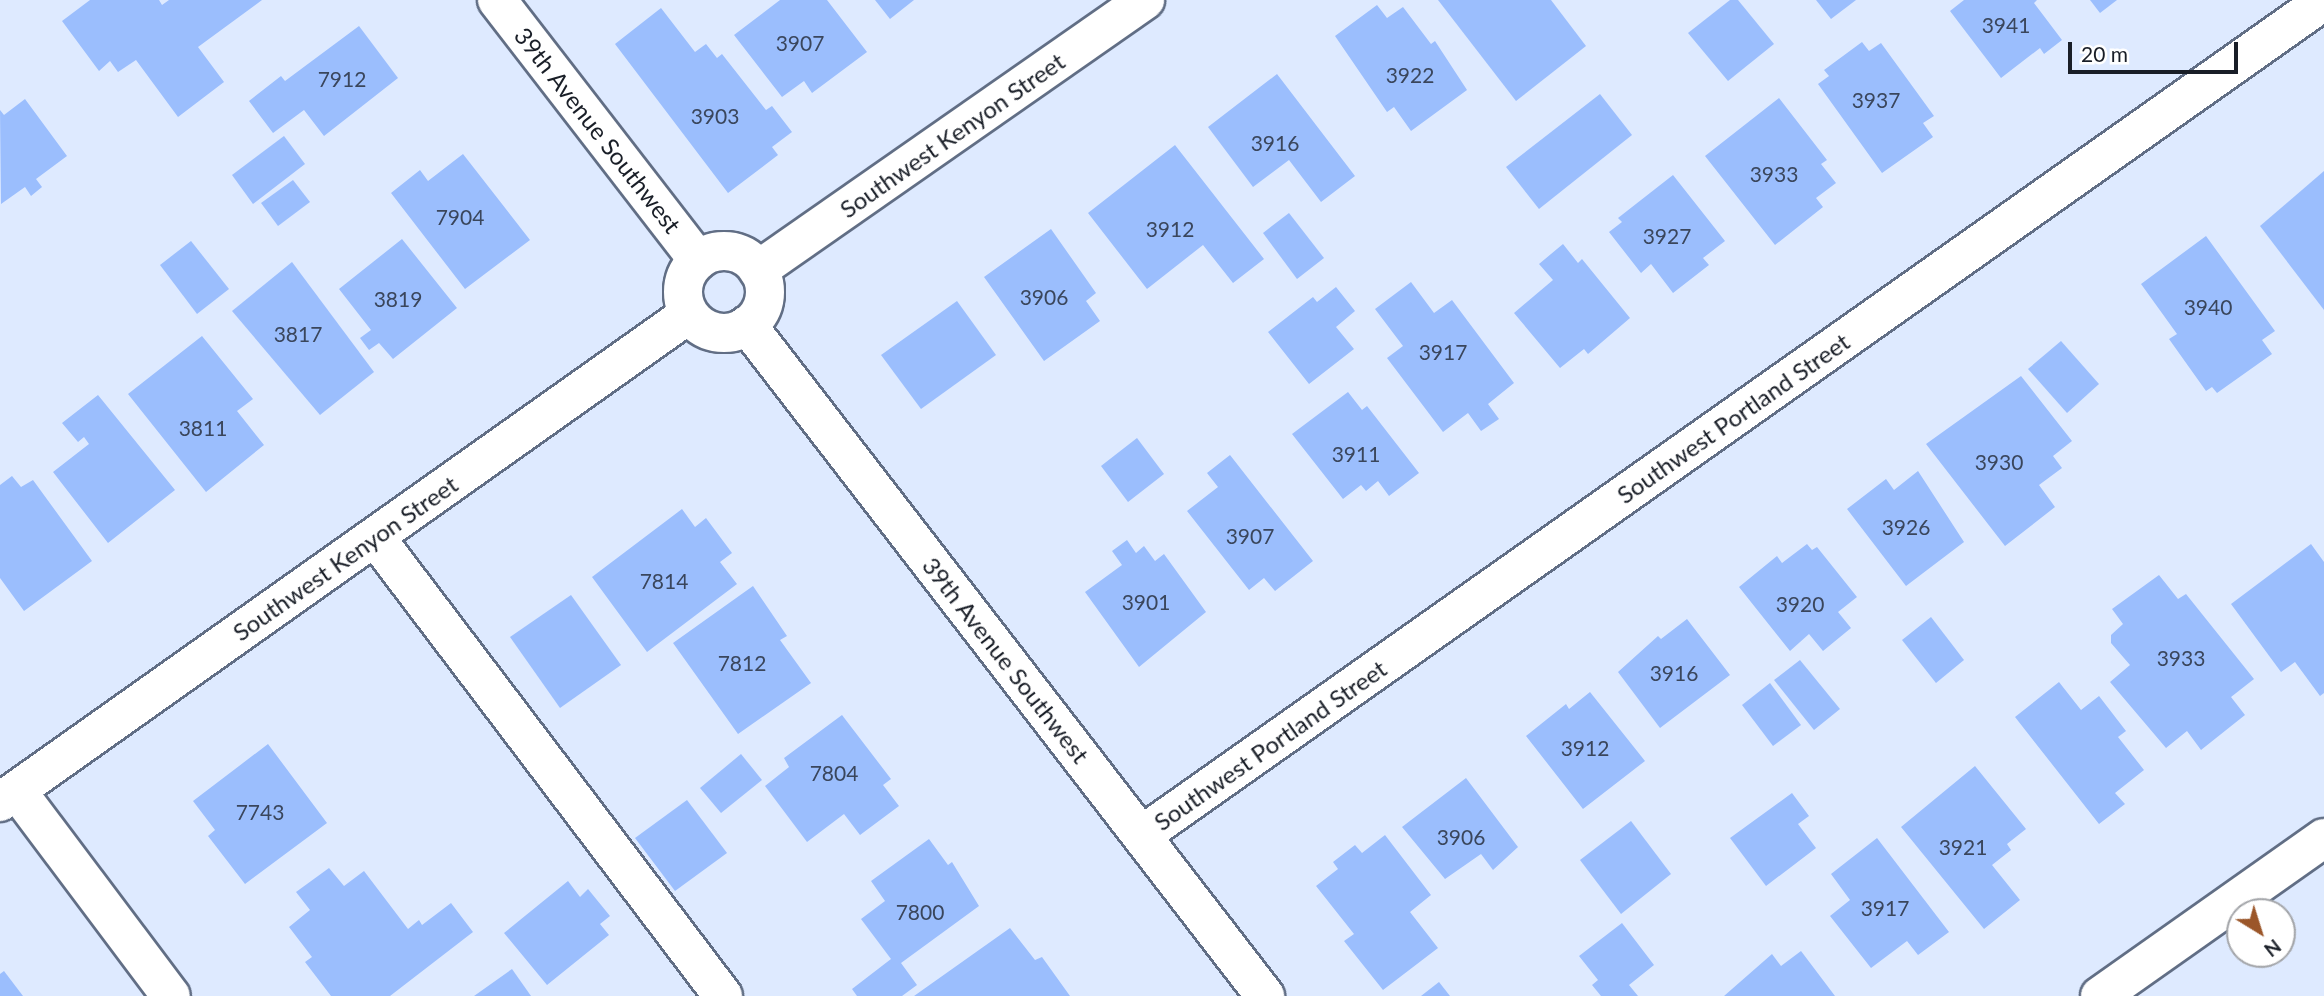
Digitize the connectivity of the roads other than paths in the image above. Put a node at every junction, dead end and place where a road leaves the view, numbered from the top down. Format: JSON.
{"nodes":[{"id":1,"x":497,"y":0,"type":"edge"},
{"id":2,"x":1144,"y":0,"type":"edge"},
{"id":3,"x":2324,"y":1,"type":"edge"},
{"id":4,"x":698,"y":260,"type":"junction"},
{"id":5,"x":758,"y":270,"type":"junction"},
{"id":6,"x":689,"y":314,"type":"junction"},
{"id":7,"x":747,"y":325,"type":"junction"},
{"id":8,"x":375,"y":537,"type":"junction"},
{"id":9,"x":8,"y":796,"type":"edge"},
{"id":10,"x":1142,"y":835,"type":"junction"},
{"id":11,"x":2324,"y":838,"type":"edge"},
{"id":12,"x":171,"y":996,"type":"edge"},
{"id":13,"x":723,"y":996,"type":"edge"},
{"id":14,"x":1265,"y":996,"type":"edge"},
{"id":15,"x":2100,"y":996,"type":"edge"}],
"edges":[{"from":1,"to":4,"type":"street","name":"39th Avenue Southwest"},
{"from":2,"to":5,"type":"street","name":"Southwest Kenyon Street"},
{"from":3,"to":10,"type":"street","name":"Southwest Portland Street"},
{"from":4,"to":5,"type":"street"},
{"from":4,"to":6,"type":"street"},
{"from":5,"to":7,"type":"street"},
{"from":6,"to":7,"type":"street"},
{"from":6,"to":8,"type":"street","name":"Southwest Kenyon Street"},
{"from":7,"to":10,"type":"street","name":"39th Avenue Southwest"},
{"from":8,"to":9,"type":"street","name":"Southwest Kenyon Street"},
{"from":8,"to":13,"type":"street"},
{"from":9,"to":12,"type":"street"},
{"from":10,"to":14,"type":"street","name":"39th Avenue Southwest"},
{"from":11,"to":15,"type":"street"}]}
